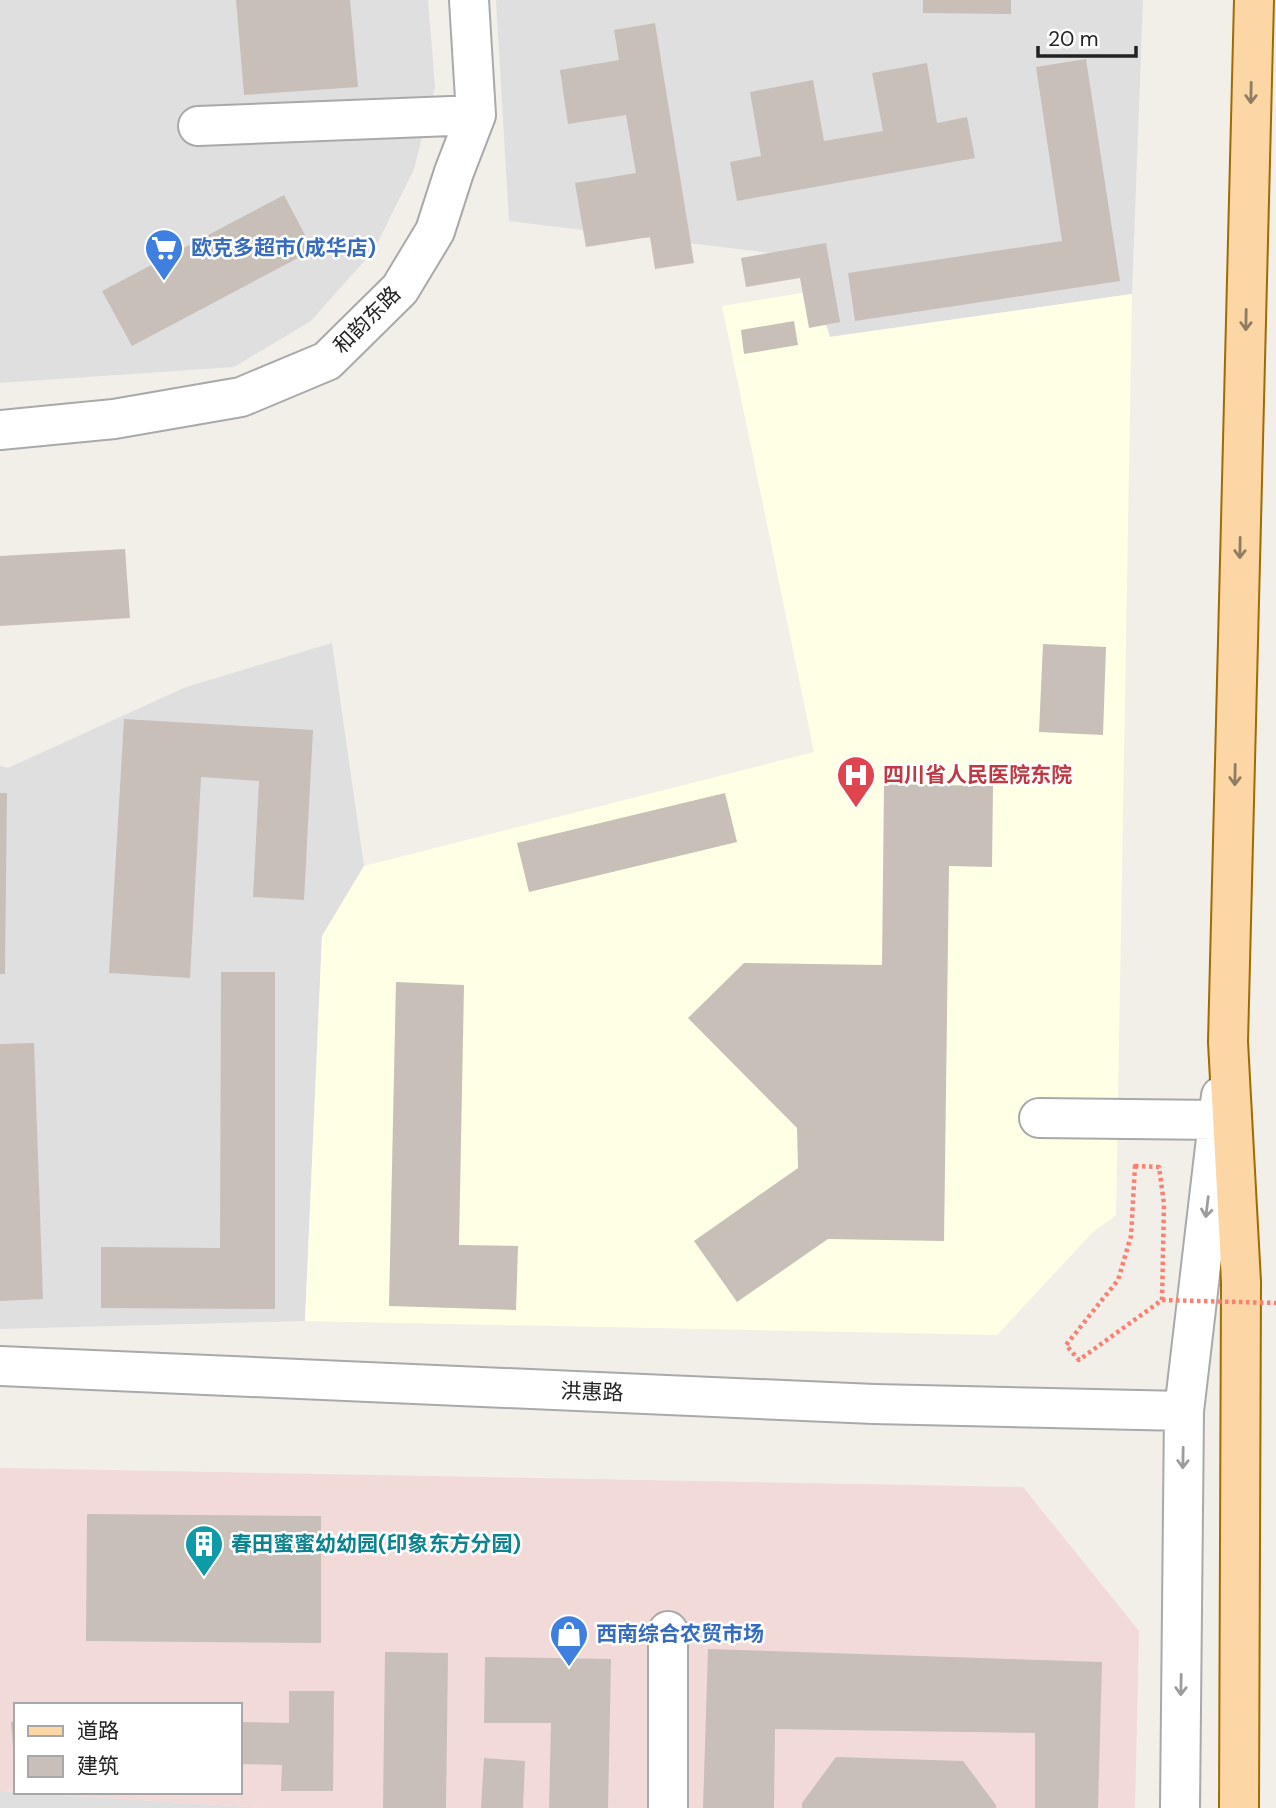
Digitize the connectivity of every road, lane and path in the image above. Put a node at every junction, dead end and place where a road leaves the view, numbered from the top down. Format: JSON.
{"nodes":[{"id":1,"x":469,"y":0,"type":"edge"},
{"id":2,"x":1254,"y":0,"type":"edge"},
{"id":3,"x":476,"y":115,"type":"junction"},
{"id":4,"x":198,"y":126,"type":"dead end"},
{"id":5,"x":0,"y":430,"type":"edge"},
{"id":6,"x":1228,"y":1042,"type":"junction"},
{"id":7,"x":1038,"y":1118,"type":"dead end"},
{"id":8,"x":1218,"y":1120,"type":"junction"},
{"id":9,"x":1162,"y":1300,"type":"junction"},
{"id":10,"x":1276,"y":1303,"type":"edge"},
{"id":11,"x":0,"y":1366,"type":"edge"},
{"id":12,"x":1184,"y":1411,"type":"junction"},
{"id":13,"x":668,"y":1631,"type":"dead end"},
{"id":14,"x":668,"y":1808,"type":"edge"},
{"id":15,"x":1180,"y":1808,"type":"edge"},
{"id":16,"x":1239,"y":1808,"type":"edge"}],
"edges":[{"from":1,"to":3,"type":"street","name":"和韵东路"},
{"from":2,"to":6,"type":"main road","one_way":true},
{"from":3,"to":4,"type":"street"},
{"from":3,"to":5,"type":"street","name":"和韵东路"},
{"from":6,"to":8,"type":"street"},
{"from":6,"to":16,"type":"main road"},
{"from":7,"to":8,"type":"street"},
{"from":8,"to":12,"type":"street","one_way":true},
{"from":9,"to":9,"type":"path"},
{"from":9,"to":10,"type":"path","bridge":true},
{"from":11,"to":12,"type":"street","name":"洪惠路"},
{"from":12,"to":15,"type":"street","one_way":true},
{"from":13,"to":14,"type":"street"}]}
